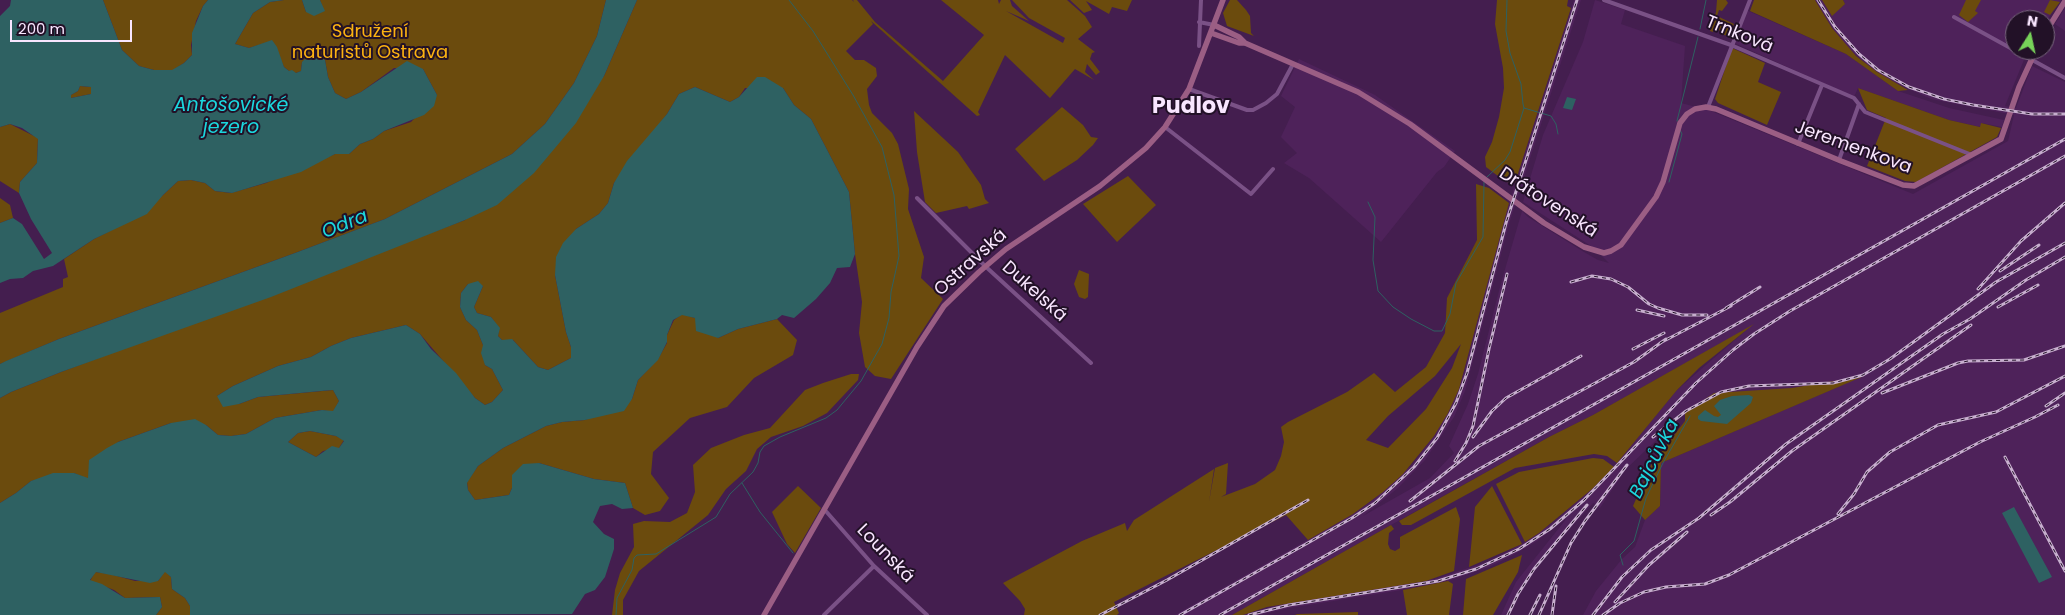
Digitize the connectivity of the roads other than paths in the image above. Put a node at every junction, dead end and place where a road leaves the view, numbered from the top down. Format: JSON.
{"nodes":[{"id":1,"x":1201,"y":0,"type":"edge"},
{"id":2,"x":1223,"y":0,"type":"edge"},
{"id":3,"x":1604,"y":0,"type":"edge"},
{"id":4,"x":1750,"y":0,"type":"edge"},
{"id":5,"x":2065,"y":1,"type":"edge"},
{"id":6,"x":1954,"y":17,"type":"dead end"},
{"id":7,"x":2055,"y":17,"type":"edge"},
{"id":8,"x":1199,"y":22,"type":"junction"},
{"id":9,"x":1214,"y":25,"type":"junction"},
{"id":10,"x":1211,"y":34,"type":"junction"},
{"id":11,"x":1245,"y":43,"type":"junction"},
{"id":12,"x":1731,"y":45,"type":"junction"},
{"id":13,"x":2005,"y":45,"type":"edge"},
{"id":14,"x":1199,"y":46,"type":"dead end"},
{"id":15,"x":2031,"y":60,"type":"joint"},
{"id":16,"x":1293,"y":64,"type":"junction"},
{"id":17,"x":2065,"y":78,"type":"edge"},
{"id":18,"x":1822,"y":85,"type":"junction"},
{"id":19,"x":1190,"y":89,"type":"junction"},
{"id":20,"x":1859,"y":104,"type":"junction"},
{"id":21,"x":1708,"y":107,"type":"junction"},
{"id":22,"x":1165,"y":127,"type":"junction"},
{"id":23,"x":1798,"y":144,"type":"junction"},
{"id":24,"x":1972,"y":155,"type":"junction"},
{"id":25,"x":1839,"y":160,"type":"junction"},
{"id":26,"x":1273,"y":169,"type":"dead end"},
{"id":27,"x":917,"y":198,"type":"dead end"},
{"id":28,"x":985,"y":266,"type":"junction"},
{"id":29,"x":1091,"y":363,"type":"dead end"},
{"id":30,"x":824,"y":509,"type":"junction"},
{"id":31,"x":874,"y":566,"type":"junction"},
{"id":32,"x":764,"y":615,"type":"edge"},
{"id":33,"x":824,"y":615,"type":"edge"},
{"id":34,"x":928,"y":615,"type":"edge"}],
"edges":[{"from":1,"to":8,"type":"street"},
{"from":2,"to":9,"type":"street","name":"Ostravská"},
{"from":3,"to":12,"type":"street","name":"Trnková"},
{"from":4,"to":12,"type":"street"},
{"from":5,"to":7,"type":"street"},
{"from":6,"to":13,"type":"street"},
{"from":8,"to":9,"type":"street"},
{"from":8,"to":14,"type":"street"},
{"from":9,"to":10,"type":"street","name":"Ostravská"},
{"from":9,"to":11,"type":"street","name":"Drátovenská"},
{"from":10,"to":11,"type":"street","name":"Drátovenská"},
{"from":10,"to":19,"type":"street","name":"Ostravská"},
{"from":11,"to":16,"type":"street","name":"Drátovenská"},
{"from":12,"to":18,"type":"street","name":"Trnková"},
{"from":12,"to":21,"type":"street"},
{"from":15,"to":17,"type":"street"},
{"from":15,"to":24,"type":"street","name":"Jeremenkova"},
{"from":16,"to":19,"type":"street"},
{"from":16,"to":21,"type":"street","name":"Drátovenská"},
{"from":18,"to":20,"type":"street","name":"Trnková"},
{"from":18,"to":23,"type":"street"},
{"from":19,"to":22,"type":"street","name":"Ostravská"},
{"from":20,"to":24,"type":"street","name":"Trnková"},
{"from":20,"to":25,"type":"street"},
{"from":21,"to":23,"type":"street","name":"Jeremenkova"},
{"from":22,"to":26,"type":"street"},
{"from":22,"to":28,"type":"street","name":"Ostravská"},
{"from":23,"to":25,"type":"street","name":"Jeremenkova"},
{"from":24,"to":25,"type":"street","name":"Jeremenkova"},
{"from":27,"to":28,"type":"street","name":"Dukelská"},
{"from":28,"to":29,"type":"street","name":"Dukelská"},
{"from":28,"to":30,"type":"street","name":"Ostravská"},
{"from":30,"to":31,"type":"street","name":"Lounská"},
{"from":30,"to":32,"type":"street","name":"Ostravská"},
{"from":31,"to":33,"type":"street"},
{"from":31,"to":34,"type":"street","name":"Lounská"}]}
